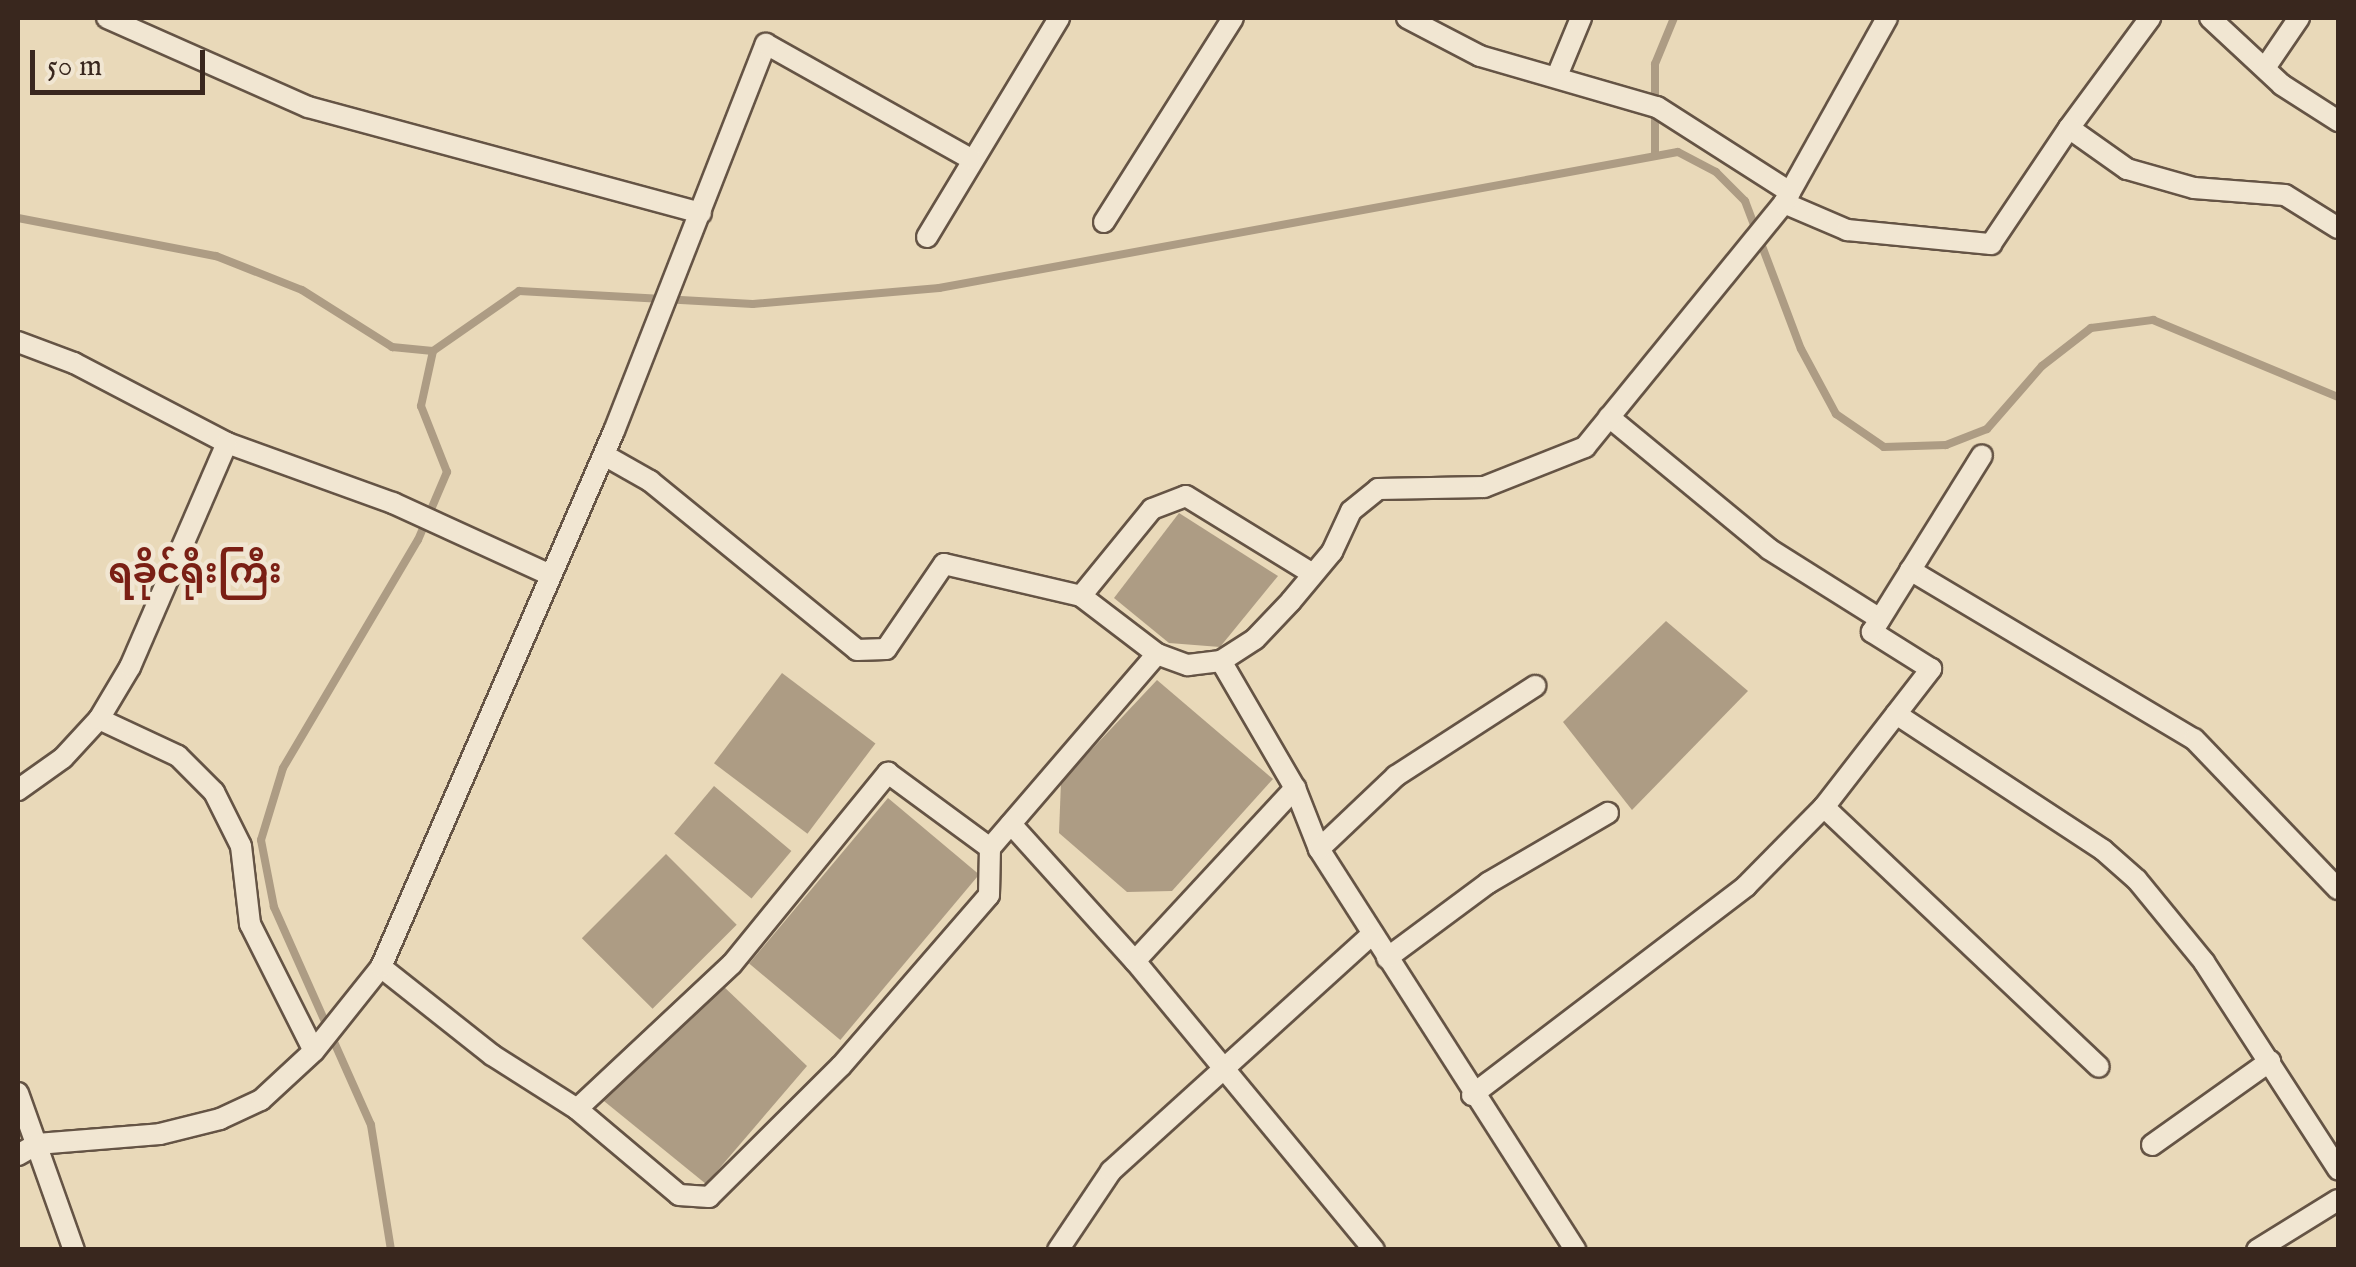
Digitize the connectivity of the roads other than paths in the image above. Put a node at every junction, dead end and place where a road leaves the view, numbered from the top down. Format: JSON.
{"nodes":[{"id":1,"x":107,"y":18,"type":"edge"},
{"id":2,"x":1059,"y":18,"type":"edge"},
{"id":3,"x":1234,"y":18,"type":"edge"},
{"id":4,"x":1406,"y":18,"type":"edge"},
{"id":5,"x":1580,"y":18,"type":"edge"},
{"id":6,"x":1887,"y":18,"type":"edge"},
{"id":7,"x":2150,"y":18,"type":"edge"},
{"id":8,"x":2210,"y":18,"type":"edge"},
{"id":9,"x":2299,"y":18,"type":"edge"},
{"id":10,"x":2267,"y":65,"type":"junction"},
{"id":11,"x":1557,"y":76,"type":"junction"},
{"id":12,"x":2338,"y":121,"type":"edge"},
{"id":13,"x":2069,"y":128,"type":"junction"},
{"id":14,"x":971,"y":158,"type":"junction"},
{"id":15,"x":1787,"y":197,"type":"junction"},
{"id":16,"x":701,"y":212,"type":"junction"},
{"id":17,"x":1104,"y":222,"type":"dead end"},
{"id":18,"x":2338,"y":228,"type":"edge"},
{"id":19,"x":926,"y":236,"type":"dead end"},
{"id":20,"x":18,"y":342,"type":"edge"},
{"id":21,"x":1609,"y":417,"type":"junction"},
{"id":22,"x":227,"y":444,"type":"junction"},
{"id":23,"x":604,"y":455,"type":"junction"},
{"id":24,"x":1982,"y":455,"type":"dead end"},
{"id":25,"x":1910,"y":570,"type":"junction"},
{"id":26,"x":1313,"y":574,"type":"junction"},
{"id":27,"x":550,"y":575,"type":"junction"},
{"id":28,"x":1081,"y":596,"type":"junction"},
{"id":29,"x":1880,"y":619,"type":"junction"},
{"id":30,"x":1157,"y":654,"type":"junction"},
{"id":31,"x":1221,"y":662,"type":"junction"},
{"id":32,"x":1535,"y":686,"type":"dead end"},
{"id":33,"x":1896,"y":714,"type":"junction"},
{"id":34,"x":99,"y":719,"type":"junction"},
{"id":35,"x":1295,"y":788,"type":"junction"},
{"id":36,"x":18,"y":790,"type":"edge"},
{"id":37,"x":1824,"y":807,"type":"junction"},
{"id":38,"x":1608,"y":812,"type":"dead end"},
{"id":39,"x":1011,"y":824,"type":"junction"},
{"id":40,"x":990,"y":848,"type":"junction"},
{"id":41,"x":1319,"y":848,"type":"junction"},
{"id":42,"x":2338,"y":889,"type":"edge"},
{"id":43,"x":1372,"y":934,"type":"junction"},
{"id":44,"x":1387,"y":958,"type":"junction"},
{"id":45,"x":1135,"y":961,"type":"junction"},
{"id":46,"x":381,"y":967,"type":"junction"},
{"id":47,"x":314,"y":1051,"type":"junction"},
{"id":48,"x":2270,"y":1061,"type":"junction"},
{"id":49,"x":1224,"y":1068,"type":"junction"},
{"id":50,"x":2099,"y":1068,"type":"dead end"},
{"id":51,"x":18,"y":1093,"type":"edge"},
{"id":52,"x":1472,"y":1095,"type":"junction"},
{"id":53,"x":577,"y":1108,"type":"junction"},
{"id":54,"x":37,"y":1144,"type":"junction"},
{"id":55,"x":2152,"y":1145,"type":"dead end"},
{"id":56,"x":18,"y":1155,"type":"edge"},
{"id":57,"x":2338,"y":1169,"type":"edge"},
{"id":58,"x":2338,"y":1200,"type":"edge"},
{"id":59,"x":74,"y":1250,"type":"edge"},
{"id":60,"x":1058,"y":1250,"type":"edge"},
{"id":61,"x":1374,"y":1250,"type":"edge"},
{"id":62,"x":1575,"y":1250,"type":"edge"},
{"id":63,"x":2258,"y":1250,"type":"edge"}],
"edges":[{"from":1,"to":16,"type":"street"},
{"from":2,"to":14,"type":"street"},
{"from":3,"to":17,"type":"street"},
{"from":4,"to":11,"type":"street"},
{"from":5,"to":11,"type":"street"},
{"from":6,"to":15,"type":"street"},
{"from":7,"to":13,"type":"street"},
{"from":8,"to":10,"type":"street"},
{"from":9,"to":10,"type":"street"},
{"from":10,"to":12,"type":"street"},
{"from":11,"to":15,"type":"street"},
{"from":13,"to":15,"type":"street"},
{"from":13,"to":18,"type":"street"},
{"from":14,"to":16,"type":"street"},
{"from":14,"to":19,"type":"street"},
{"from":15,"to":21,"type":"street"},
{"from":16,"to":23,"type":"street"},
{"from":20,"to":22,"type":"street"},
{"from":21,"to":26,"type":"street"},
{"from":21,"to":29,"type":"street"},
{"from":22,"to":27,"type":"street"},
{"from":22,"to":34,"type":"street"},
{"from":23,"to":27,"type":"street"},
{"from":23,"to":28,"type":"street"},
{"from":24,"to":25,"type":"street"},
{"from":25,"to":29,"type":"street"},
{"from":25,"to":42,"type":"street"},
{"from":26,"to":28,"type":"street"},
{"from":26,"to":31,"type":"street"},
{"from":27,"to":46,"type":"street"},
{"from":28,"to":30,"type":"street"},
{"from":29,"to":33,"type":"street"},
{"from":30,"to":31,"type":"street"},
{"from":30,"to":39,"type":"street"},
{"from":31,"to":35,"type":"street"},
{"from":32,"to":41,"type":"street"},
{"from":33,"to":37,"type":"street"},
{"from":33,"to":48,"type":"street"},
{"from":34,"to":36,"type":"street"},
{"from":34,"to":47,"type":"street"},
{"from":35,"to":41,"type":"street"},
{"from":35,"to":45,"type":"street"},
{"from":37,"to":50,"type":"street"},
{"from":37,"to":52,"type":"street"},
{"from":38,"to":44,"type":"street"},
{"from":39,"to":40,"type":"street"},
{"from":39,"to":45,"type":"street"},
{"from":40,"to":53,"type":"street"},
{"from":40,"to":53,"type":"street"},
{"from":41,"to":43,"type":"street"},
{"from":43,"to":44,"type":"street"},
{"from":43,"to":49,"type":"street"},
{"from":44,"to":52,"type":"street"},
{"from":45,"to":49,"type":"street"},
{"from":46,"to":47,"type":"street"},
{"from":46,"to":53,"type":"street"},
{"from":47,"to":54,"type":"street"},
{"from":48,"to":55,"type":"street"},
{"from":48,"to":57,"type":"street"},
{"from":49,"to":60,"type":"street"},
{"from":49,"to":61,"type":"street"},
{"from":51,"to":54,"type":"street"},
{"from":52,"to":62,"type":"street"},
{"from":54,"to":56,"type":"street"},
{"from":54,"to":59,"type":"street"},
{"from":58,"to":63,"type":"street"}]}
